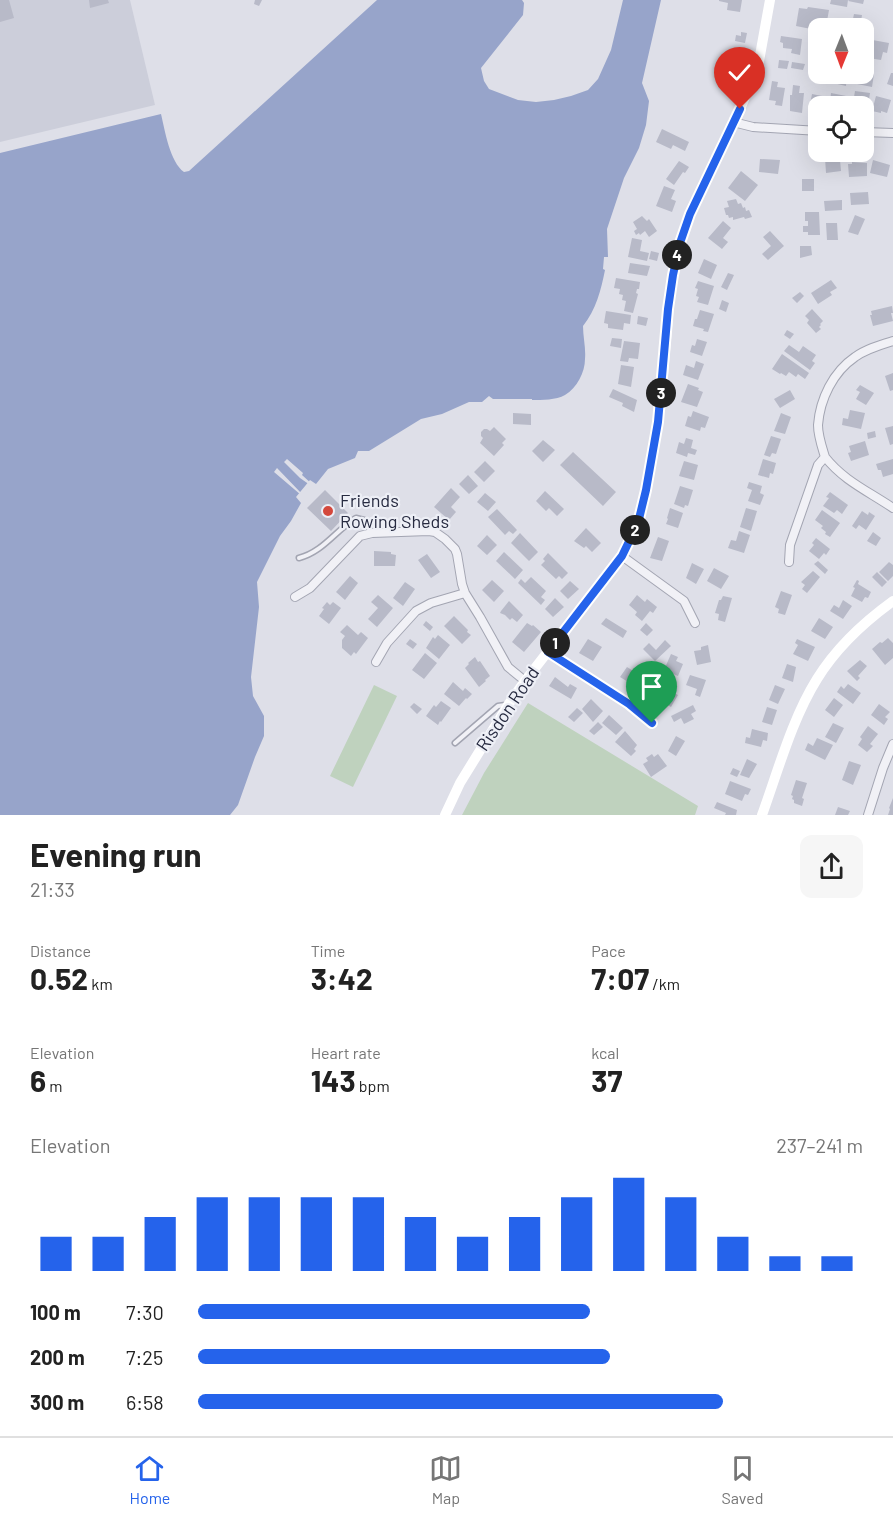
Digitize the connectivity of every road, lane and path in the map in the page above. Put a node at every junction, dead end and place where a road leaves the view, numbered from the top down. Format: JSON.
{"nodes":[{"id":1,"x":770,"y":0,"type":"edge"},
{"id":2,"x":733,"y":122,"type":"junction"},
{"id":3,"x":808,"y":130,"type":"edge"},
{"id":4,"x":874,"y":132,"type":"edge"},
{"id":5,"x":893,"y":133,"type":"edge"},
{"id":6,"x":893,"y":341,"type":"edge"},
{"id":7,"x":825,"y":457,"type":"junction"},
{"id":8,"x":893,"y":508,"type":"edge"},
{"id":9,"x":372,"y":533,"type":"junction"},
{"id":10,"x":622,"y":556,"type":"junction"},
{"id":11,"x":299,"y":558,"type":"dead end"},
{"id":12,"x":789,"y":562,"type":"dead end"},
{"id":13,"x":465,"y":593,"type":"junction"},
{"id":14,"x":295,"y":597,"type":"dead end"},
{"id":15,"x":893,"y":601,"type":"edge"},
{"id":16,"x":695,"y":624,"type":"dead end"},
{"id":17,"x":548,"y":652,"type":"junction"},
{"id":18,"x":376,"y":662,"type":"dead end"},
{"id":19,"x":525,"y":681,"type":"junction"},
{"id":20,"x":508,"y":705,"type":"junction"},
{"id":21,"x":652,"y":723,"type":"dead end"},
{"id":22,"x":455,"y":743,"type":"dead end"},
{"id":23,"x":893,"y":744,"type":"edge"},
{"id":24,"x":445,"y":815,"type":"edge"},
{"id":25,"x":762,"y":815,"type":"edge"},
{"id":26,"x":868,"y":815,"type":"edge"}],
"edges":[{"from":1,"to":2,"type":"street","name":"Risdon Road"},
{"from":2,"to":3,"type":"street"},
{"from":2,"to":10,"type":"street","name":"Risdon Road"},
{"from":4,"to":5,"type":"street"},
{"from":6,"to":7,"type":"street"},
{"from":7,"to":8,"type":"street"},
{"from":7,"to":12,"type":"street"},
{"from":9,"to":11,"type":"lane"},
{"from":9,"to":13,"type":"street"},
{"from":9,"to":14,"type":"street"},
{"from":10,"to":16,"type":"street"},
{"from":10,"to":17,"type":"street","name":"Risdon Road"},
{"from":13,"to":18,"type":"street"},
{"from":13,"to":19,"type":"street"},
{"from":15,"to":25,"type":"street"},
{"from":17,"to":19,"type":"street","name":"Risdon Road"},
{"from":17,"to":21,"type":"street"},
{"from":19,"to":20,"type":"street","name":"Risdon Road"},
{"from":20,"to":22,"type":"lane"},
{"from":20,"to":24,"type":"street","name":"Risdon Road"},
{"from":23,"to":26,"type":"street"}]}
